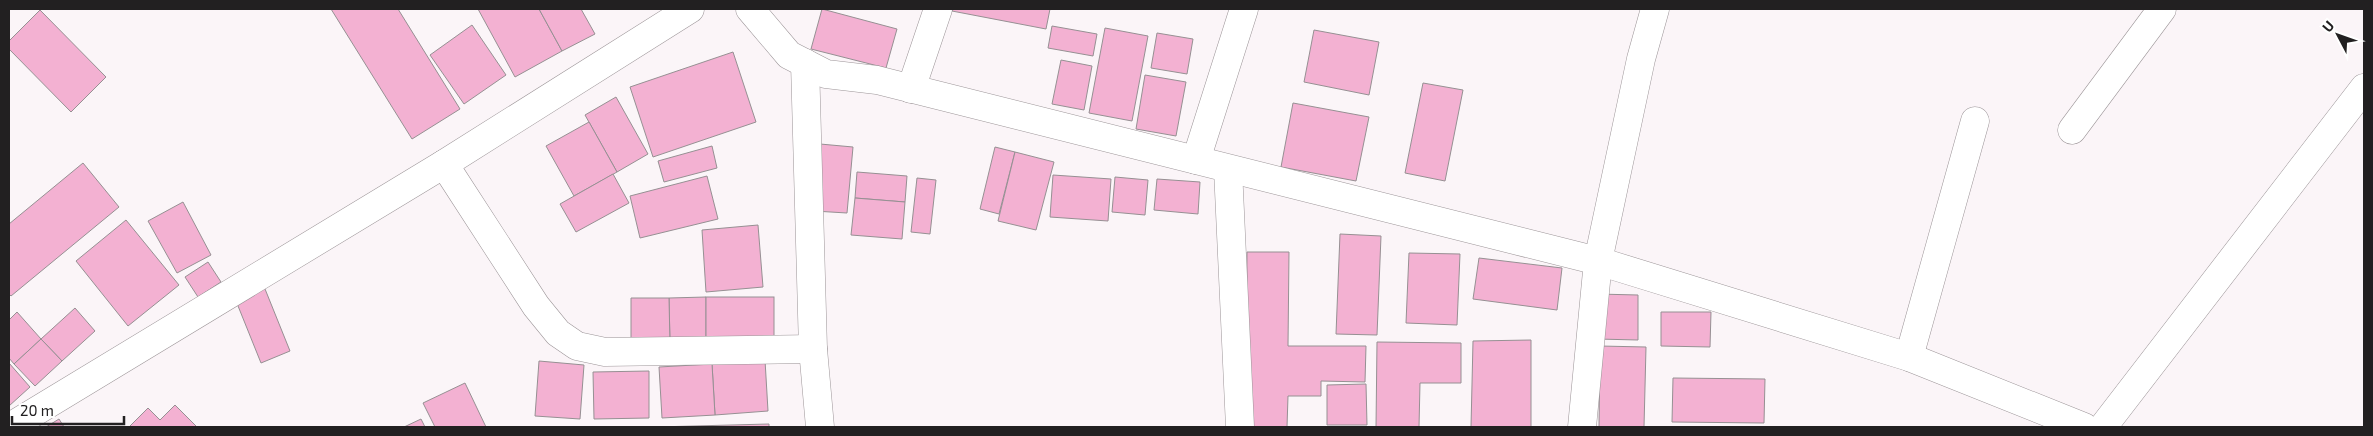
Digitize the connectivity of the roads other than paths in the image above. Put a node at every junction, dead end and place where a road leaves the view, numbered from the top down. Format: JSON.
{"nodes":[{"id":1,"x":690,"y":9,"type":"edge"},
{"id":2,"x":750,"y":9,"type":"edge"},
{"id":3,"x":938,"y":9,"type":"edge"},
{"id":4,"x":1244,"y":9,"type":"edge"},
{"id":5,"x":1655,"y":9,"type":"edge"},
{"id":6,"x":2162,"y":9,"type":"edge"},
{"id":7,"x":804,"y":63,"type":"junction"},
{"id":8,"x":2364,"y":88,"type":"edge"},
{"id":9,"x":911,"y":89,"type":"junction"},
{"id":10,"x":1975,"y":122,"type":"dead end"},
{"id":11,"x":2072,"y":130,"type":"dead end"},
{"id":12,"x":1196,"y":160,"type":"junction"},
{"id":13,"x":444,"y":164,"type":"junction"},
{"id":14,"x":1228,"y":169,"type":"junction"},
{"id":15,"x":1598,"y":261,"type":"junction"},
{"id":16,"x":813,"y":350,"type":"junction"},
{"id":17,"x":1909,"y":357,"type":"junction"},
{"id":18,"x":10,"y":427,"type":"edge"},
{"id":19,"x":820,"y":427,"type":"edge"},
{"id":20,"x":1240,"y":427,"type":"edge"},
{"id":21,"x":1582,"y":427,"type":"edge"},
{"id":22,"x":2084,"y":427,"type":"edge"},
{"id":23,"x":2103,"y":427,"type":"edge"}],
"edges":[{"from":1,"to":13,"type":"street"},
{"from":2,"to":7,"type":"street"},
{"from":3,"to":9,"type":"street"},
{"from":4,"to":12,"type":"street"},
{"from":5,"to":15,"type":"street"},
{"from":6,"to":11,"type":"street"},
{"from":7,"to":9,"type":"street"},
{"from":7,"to":16,"type":"street"},
{"from":8,"to":23,"type":"street"},
{"from":9,"to":12,"type":"street"},
{"from":10,"to":17,"type":"street"},
{"from":12,"to":14,"type":"street"},
{"from":13,"to":16,"type":"street"},
{"from":13,"to":18,"type":"street"},
{"from":14,"to":15,"type":"street"},
{"from":14,"to":20,"type":"street"},
{"from":15,"to":17,"type":"street"},
{"from":15,"to":21,"type":"street"},
{"from":16,"to":19,"type":"street"},
{"from":17,"to":22,"type":"street"}]}
